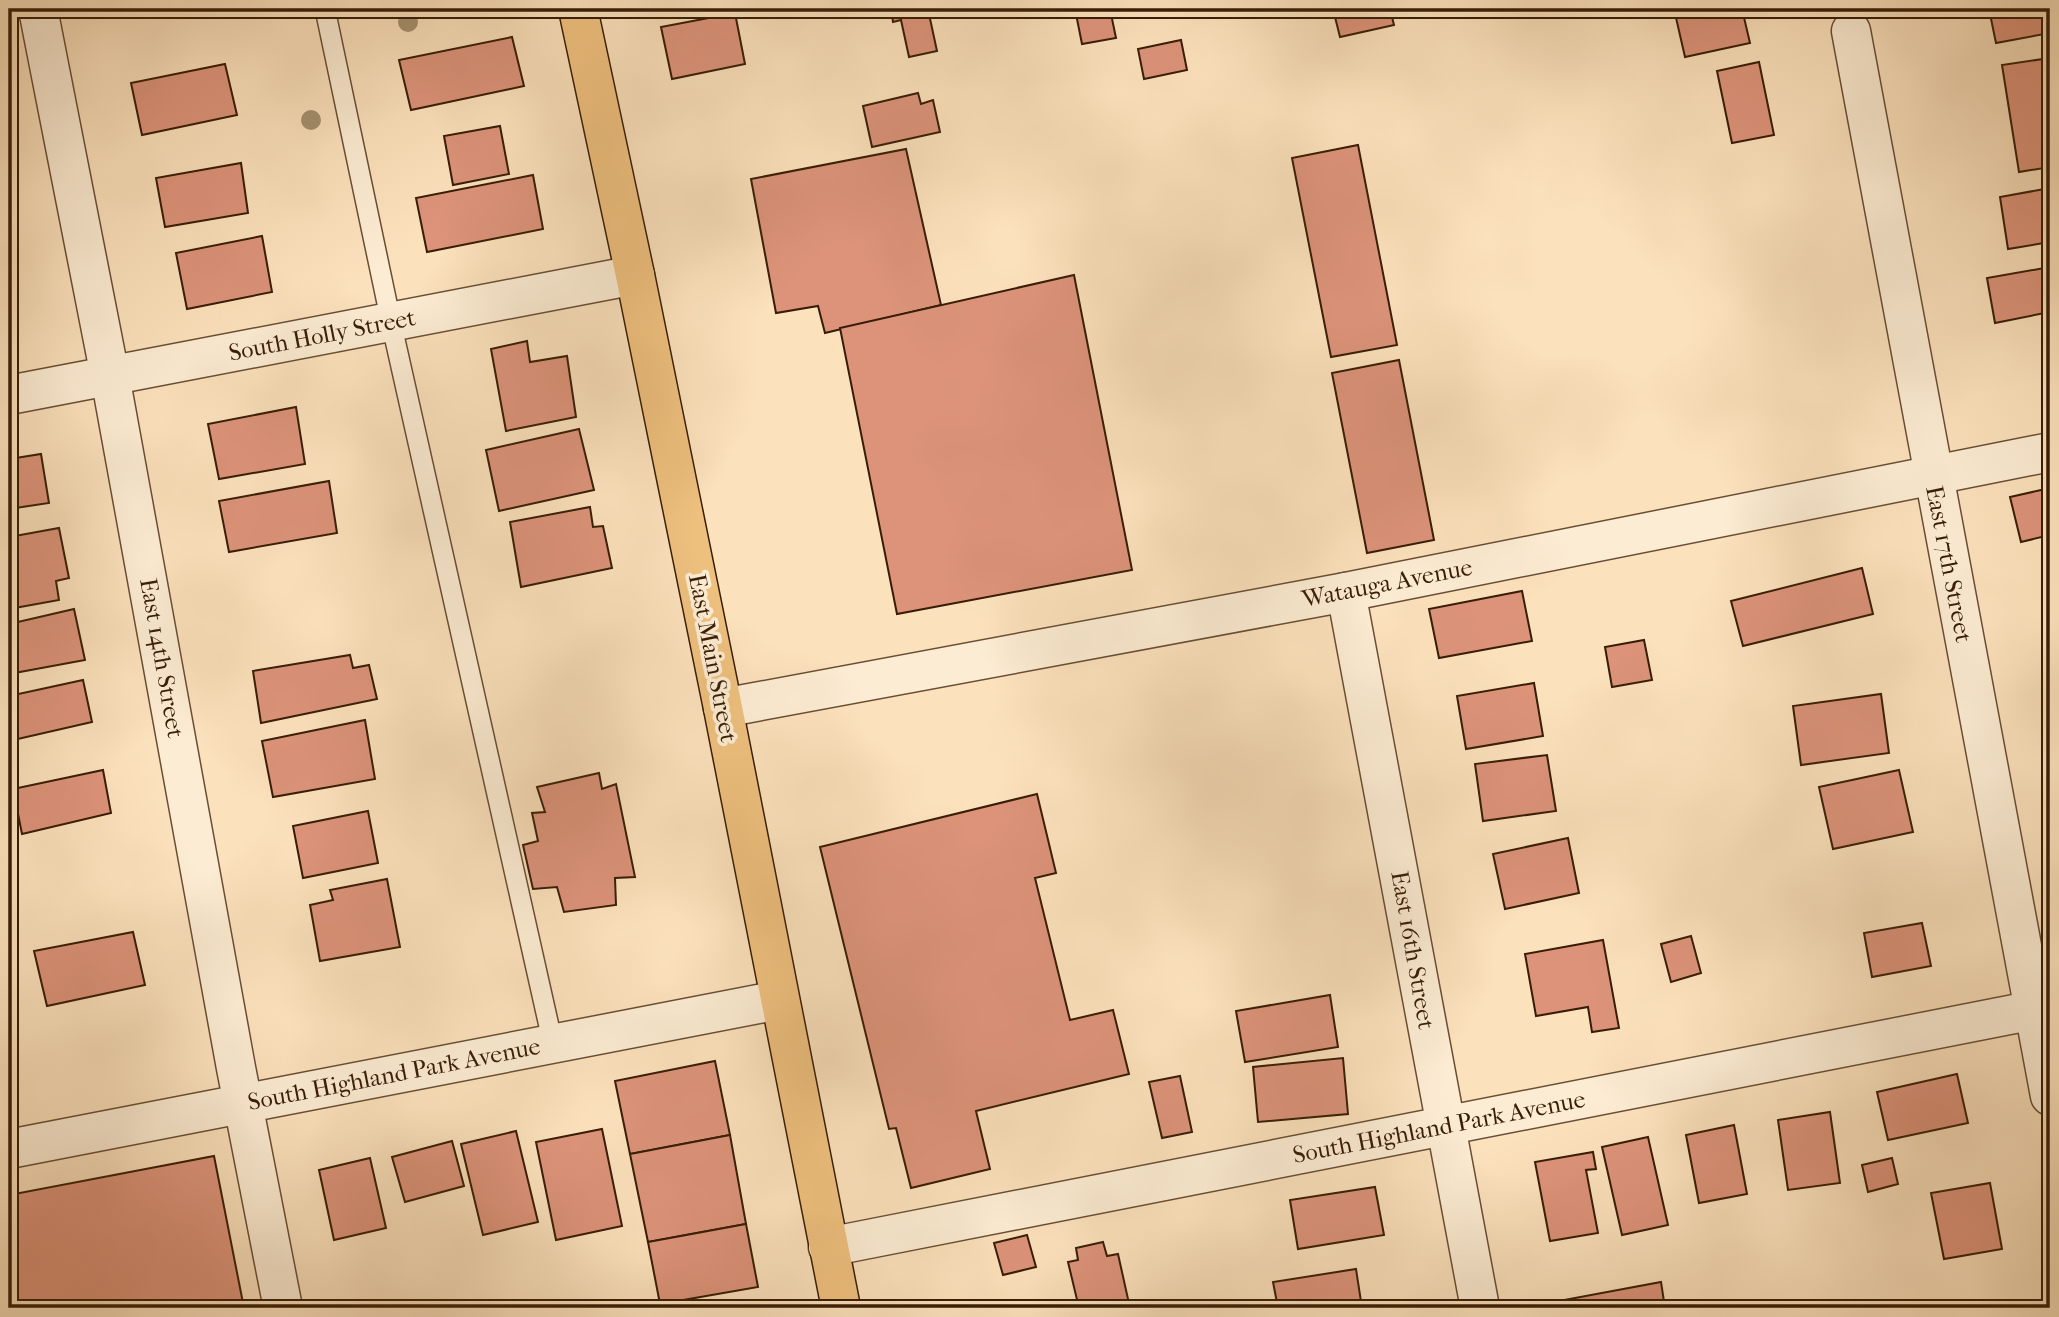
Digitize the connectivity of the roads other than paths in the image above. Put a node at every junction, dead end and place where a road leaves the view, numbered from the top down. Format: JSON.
{"nodes":[{"id":1,"x":38,"y":9,"type":"edge"},
{"id":2,"x":325,"y":9,"type":"edge"},
{"id":3,"x":578,"y":9,"type":"edge"},
{"id":4,"x":1851,"y":31,"type":"dead end"},
{"id":5,"x":635,"y":275,"type":"junction"},
{"id":6,"x":391,"y":322,"type":"junction"},
{"id":7,"x":110,"y":376,"type":"junction"},
{"id":8,"x":9,"y":395,"type":"edge"},
{"id":9,"x":2050,"y":452,"type":"edge"},
{"id":10,"x":1933,"y":474,"type":"junction"},
{"id":11,"x":1346,"y":592,"type":"junction"},
{"id":12,"x":723,"y":708,"type":"junction"},
{"id":13,"x":779,"y":1000,"type":"junction"},
{"id":14,"x":2042,"y":1008,"type":"edge"},
{"id":15,"x":553,"y":1044,"type":"junction"},
{"id":16,"x":2050,"y":1096,"type":"edge"},
{"id":17,"x":242,"y":1104,"type":"junction"},
{"id":18,"x":1445,"y":1126,"type":"junction"},
{"id":19,"x":9,"y":1149,"type":"edge"},
{"id":20,"x":828,"y":1247,"type":"junction"},
{"id":21,"x":283,"y":1308,"type":"edge"},
{"id":22,"x":841,"y":1308,"type":"edge"},
{"id":23,"x":1480,"y":1308,"type":"edge"}],
"edges":[{"from":1,"to":7,"type":"street","name":"East 14th Street"},
{"from":2,"to":6,"type":"lane"},
{"from":3,"to":5,"type":"main road","name":"East Main Street"},
{"from":4,"to":10,"type":"street","name":"East 17th Street"},
{"from":5,"to":6,"type":"street","name":"South Holly Street"},
{"from":5,"to":12,"type":"main road","name":"East Main Street"},
{"from":6,"to":7,"type":"street","name":"South Holly Street"},
{"from":6,"to":15,"type":"lane"},
{"from":7,"to":8,"type":"street","name":"South Holly Street"},
{"from":7,"to":17,"type":"street","name":"East 14th Street"},
{"from":9,"to":10,"type":"street","name":"Watauga Avenue"},
{"from":10,"to":11,"type":"street","name":"Watauga Avenue"},
{"from":10,"to":14,"type":"street","name":"East 17th Street"},
{"from":11,"to":12,"type":"street","name":"Watauga Avenue"},
{"from":11,"to":18,"type":"street","name":"East 16th Street"},
{"from":12,"to":13,"type":"main road","name":"East Main Street"},
{"from":13,"to":15,"type":"street","name":"South Highland Park Avenue"},
{"from":13,"to":20,"type":"main road","name":"East Main Street"},
{"from":14,"to":16,"type":"street","name":"East 17th Street"},
{"from":14,"to":18,"type":"street","name":"South Highland Park Avenue"},
{"from":15,"to":17,"type":"street","name":"South Highland Park Avenue"},
{"from":17,"to":19,"type":"street","name":"South Highland Park Avenue"},
{"from":17,"to":21,"type":"street","name":"East 14th Street"},
{"from":18,"to":20,"type":"street","name":"South Highland Park Avenue"},
{"from":18,"to":23,"type":"street","name":"East 16th Street"},
{"from":20,"to":22,"type":"main road","name":"East Main Street"}]}
